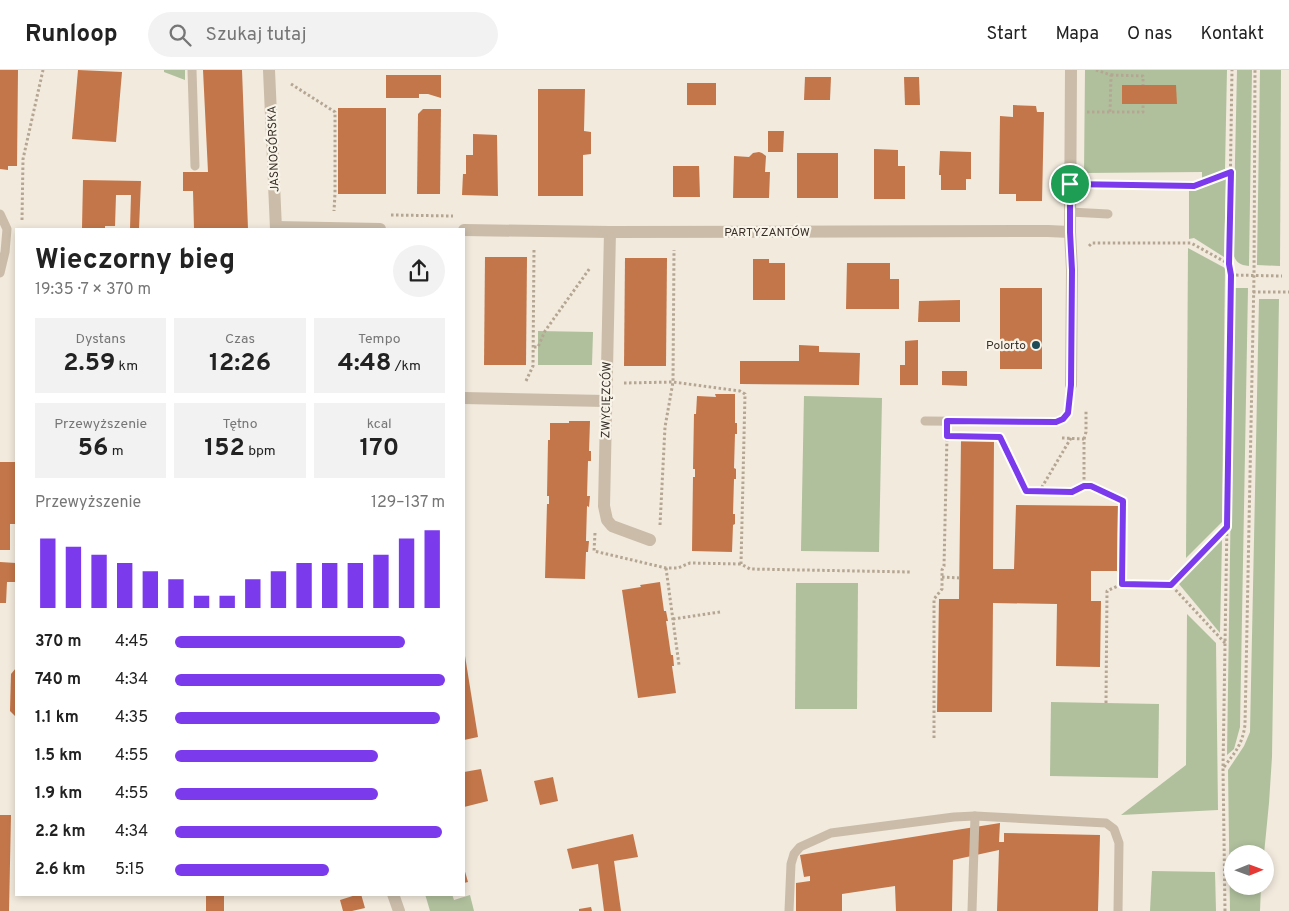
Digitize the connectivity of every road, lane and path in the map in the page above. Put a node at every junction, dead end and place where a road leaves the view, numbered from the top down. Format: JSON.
{"nodes":[{"id":1,"x":43,"y":70,"type":"edge"},
{"id":2,"x":192,"y":70,"type":"edge"},
{"id":3,"x":269,"y":70,"type":"edge"},
{"id":4,"x":1071,"y":70,"type":"edge"},
{"id":5,"x":1096,"y":70,"type":"edge"},
{"id":6,"x":1232,"y":70,"type":"edge"},
{"id":7,"x":1255,"y":70,"type":"edge"},
{"id":8,"x":1111,"y":75,"type":"junction"},
{"id":9,"x":291,"y":84,"type":"dead end"},
{"id":10,"x":1143,"y":85,"type":"dead end"},
{"id":11,"x":1143,"y":104,"type":"dead end"},
{"id":12,"x":1070,"y":112,"type":"junction"},
{"id":13,"x":1110,"y":112,"type":"junction"},
{"id":14,"x":195,"y":166,"type":"dead end"},
{"id":15,"x":1231,"y":172,"type":"junction"},
{"id":16,"x":1070,"y":184,"type":"junction"},
{"id":17,"x":334,"y":202,"type":"dead end"},
{"id":18,"x":1070,"y":212,"type":"junction"},
{"id":19,"x":0,"y":214,"type":"edge"},
{"id":20,"x":1108,"y":214,"type":"dead end"},
{"id":21,"x":384,"y":215,"type":"dead end"},
{"id":22,"x":462,"y":216,"type":"dead end"},
{"id":23,"x":22,"y":221,"type":"dead end"},
{"id":24,"x":276,"y":228,"type":"edge"},
{"id":25,"x":465,"y":230,"type":"edge"},
{"id":26,"x":610,"y":232,"type":"junction"},
{"id":27,"x":674,"y":232,"type":"junction"},
{"id":28,"x":1070,"y":232,"type":"junction"},
{"id":29,"x":534,"y":241,"type":"dead end"},
{"id":30,"x":1087,"y":249,"type":"dead end"},
{"id":31,"x":596,"y":264,"type":"dead end"},
{"id":32,"x":1229,"y":264,"type":"junction"},
{"id":33,"x":0,"y":274,"type":"edge"},
{"id":34,"x":1231,"y":275,"type":"junction"},
{"id":35,"x":1254,"y":276,"type":"junction"},
{"id":36,"x":1282,"y":276,"type":"dead end"},
{"id":37,"x":1253,"y":292,"type":"junction"},
{"id":38,"x":1289,"y":292,"type":"edge"},
{"id":39,"x":534,"y":347,"type":"junction"},
{"id":40,"x":673,"y":382,"type":"junction"},
{"id":41,"x":606,"y":384,"type":"junction"},
{"id":42,"x":1071,"y":385,"type":"joint"},
{"id":43,"x":465,"y":398,"type":"edge"},
{"id":44,"x":516,"y":399,"type":"junction"},
{"id":45,"x":605,"y":401,"type":"junction"},
{"id":46,"x":1086,"y":404,"type":"dead end"},
{"id":47,"x":925,"y":420,"type":"dead end"},
{"id":48,"x":947,"y":421,"type":"junction"},
{"id":49,"x":947,"y":436,"type":"junction"},
{"id":50,"x":956,"y":436,"type":"dead end"},
{"id":51,"x":1009,"y":437,"type":"dead end"},
{"id":52,"x":1053,"y":438,"type":"dead end"},
{"id":53,"x":1071,"y":438,"type":"junction"},
{"id":54,"x":1084,"y":438,"type":"junction"},
{"id":55,"x":1084,"y":486,"type":"junction"},
{"id":56,"x":1039,"y":492,"type":"junction"},
{"id":57,"x":660,"y":525,"type":"dead end"},
{"id":58,"x":1227,"y":527,"type":"junction"},
{"id":59,"x":650,"y":540,"type":"dead end"},
{"id":60,"x":666,"y":568,"type":"dead end"},
{"id":61,"x":911,"y":572,"type":"dead end"},
{"id":62,"x":942,"y":577,"type":"junction"},
{"id":63,"x":960,"y":578,"type":"dead end"},
{"id":64,"x":1122,"y":584,"type":"junction"},
{"id":65,"x":1171,"y":585,"type":"junction"},
{"id":66,"x":720,"y":612,"type":"dead end"},
{"id":67,"x":673,"y":619,"type":"junction"},
{"id":68,"x":1225,"y":643,"type":"junction"},
{"id":69,"x":679,"y":665,"type":"dead end"},
{"id":70,"x":1106,"y":703,"type":"dead end"},
{"id":71,"x":934,"y":738,"type":"dead end"},
{"id":72,"x":1223,"y":768,"type":"junction"},
{"id":73,"x":975,"y":816,"type":"junction"},
{"id":74,"x":394,"y":896,"type":"edge"},
{"id":75,"x":399,"y":911,"type":"edge"},
{"id":76,"x":790,"y":911,"type":"edge"},
{"id":77,"x":972,"y":911,"type":"edge"},
{"id":78,"x":1118,"y":911,"type":"edge"},
{"id":79,"x":1225,"y":911,"type":"edge"}],
"edges":[{"from":1,"to":23,"type":"path"},
{"from":2,"to":14,"type":"lane"},
{"from":3,"to":24,"type":"street","name":"JASNOGÓRSKA"},
{"from":4,"to":12,"type":"street"},
{"from":5,"to":8,"type":"path"},
{"from":6,"to":15,"type":"path"},
{"from":7,"to":35,"type":"path"},
{"from":8,"to":10,"type":"path"},
{"from":8,"to":13,"type":"path"},
{"from":9,"to":17,"type":"path"},
{"from":11,"to":13,"type":"path"},
{"from":12,"to":13,"type":"path"},
{"from":12,"to":16,"type":"street"},
{"from":15,"to":16,"type":"path"},
{"from":15,"to":32,"type":"path"},
{"from":16,"to":18,"type":"street"},
{"from":18,"to":20,"type":"lane"},
{"from":18,"to":28,"type":"street"},
{"from":19,"to":33,"type":"lane"},
{"from":21,"to":22,"type":"path"},
{"from":25,"to":26,"type":"street","name":"PARTYZANTÓW"},
{"from":26,"to":27,"type":"street","name":"PARTYZANTÓW"},
{"from":26,"to":41,"type":"street","name":"ZWYCIĘZCÓW"},
{"from":27,"to":28,"type":"street","name":"PARTYZANTÓW"},
{"from":27,"to":40,"type":"path"},
{"from":28,"to":42,"type":"street"},
{"from":29,"to":39,"type":"path"},
{"from":30,"to":32,"type":"path"},
{"from":31,"to":39,"type":"path"},
{"from":32,"to":34,"type":"path"},
{"from":34,"to":35,"type":"path"},
{"from":34,"to":58,"type":"path"},
{"from":35,"to":36,"type":"path"},
{"from":35,"to":37,"type":"path"},
{"from":37,"to":38,"type":"path"},
{"from":37,"to":72,"type":"path"},
{"from":39,"to":44,"type":"path"},
{"from":40,"to":41,"type":"path"},
{"from":40,"to":57,"type":"path"},
{"from":40,"to":61,"type":"path"},
{"from":41,"to":45,"type":"street","name":"ZWYCIĘZCÓW"},
{"from":42,"to":48,"type":"lane"},
{"from":43,"to":44,"type":"street"},
{"from":44,"to":45,"type":"street"},
{"from":45,"to":59,"type":"street","name":"ZWYCIĘZCÓW"},
{"from":46,"to":54,"type":"path"},
{"from":47,"to":48,"type":"lane"},
{"from":48,"to":49,"type":"path"},
{"from":49,"to":50,"type":"path"},
{"from":49,"to":62,"type":"path"},
{"from":51,"to":56,"type":"path"},
{"from":52,"to":53,"type":"path"},
{"from":53,"to":54,"type":"path"},
{"from":53,"to":56,"type":"path"},
{"from":54,"to":55,"type":"path"},
{"from":55,"to":56,"type":"path"},
{"from":55,"to":64,"type":"path"},
{"from":58,"to":65,"type":"path"},
{"from":58,"to":68,"type":"path"},
{"from":60,"to":67,"type":"path"},
{"from":62,"to":63,"type":"path"},
{"from":62,"to":71,"type":"path"},
{"from":64,"to":65,"type":"path"},
{"from":64,"to":70,"type":"path"},
{"from":65,"to":68,"type":"path"},
{"from":66,"to":67,"type":"path"},
{"from":67,"to":69,"type":"path"},
{"from":68,"to":72,"type":"path"},
{"from":72,"to":79,"type":"path"},
{"from":73,"to":76,"type":"lane"},
{"from":73,"to":77,"type":"lane"},
{"from":73,"to":78,"type":"lane"},
{"from":74,"to":75,"type":"street"}]}
